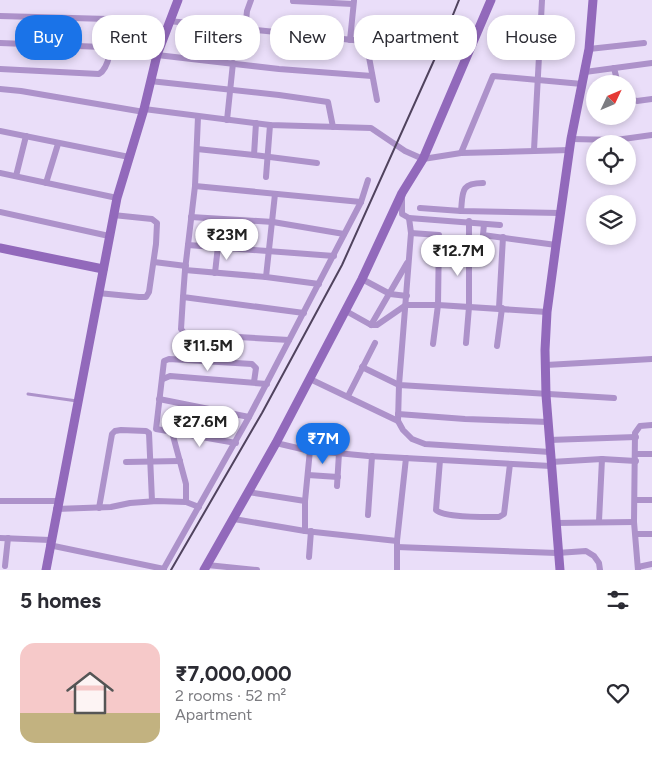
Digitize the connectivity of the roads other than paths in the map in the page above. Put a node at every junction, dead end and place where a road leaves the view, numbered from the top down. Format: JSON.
{"nodes":[{"id":1,"x":178,"y":0,"type":"edge"},
{"id":2,"x":252,"y":0,"type":"edge"},
{"id":3,"x":491,"y":0,"type":"edge"},
{"id":4,"x":542,"y":0,"type":"edge"},
{"id":5,"x":593,"y":0,"type":"edge"},
{"id":6,"x":293,"y":1,"type":"edge"},
{"id":7,"x":353,"y":2,"type":"edge"},
{"id":8,"x":246,"y":15,"type":"edge"},
{"id":9,"x":0,"y":16,"type":"edge"},
{"id":10,"x":92,"y":19,"type":"edge"},
{"id":11,"x":169,"y":21,"type":"junction"},
{"id":12,"x":175,"y":22,"type":"edge"},
{"id":13,"x":260,"y":31,"type":"edge"},
{"id":14,"x":165,"y":33,"type":"edge"},
{"id":15,"x":350,"y":40,"type":"junction"},
{"id":16,"x":0,"y":43,"type":"edge"},
{"id":17,"x":644,"y":43,"type":"dead end"},
{"id":18,"x":92,"y":47,"type":"edge"},
{"id":19,"x":589,"y":49,"type":"junction"},
{"id":20,"x":165,"y":56,"type":"edge"},
{"id":21,"x":107,"y":60,"type":"edge"},
{"id":22,"x":156,"y":60,"type":"edge"},
{"id":23,"x":233,"y":63,"type":"junction"},
{"id":24,"x":652,"y":63,"type":"edge"},
{"id":25,"x":614,"y":68,"type":"junction"},
{"id":26,"x":0,"y":70,"type":"edge"},
{"id":27,"x":585,"y":72,"type":"junction"},
{"id":28,"x":616,"y":75,"type":"edge"},
{"id":29,"x":372,"y":76,"type":"junction"},
{"id":30,"x":537,"y":80,"type":"junction"},
{"id":31,"x":150,"y":81,"type":"junction"},
{"id":32,"x":582,"y":84,"type":"junction"},
{"id":33,"x":0,"y":89,"type":"edge"},
{"id":34,"x":229,"y":89,"type":"junction"},
{"id":35,"x":652,"y":99,"type":"edge"},
{"id":36,"x":377,"y":100,"type":"dead end"},
{"id":37,"x":636,"y":101,"type":"edge"},
{"id":38,"x":144,"y":111,"type":"junction"},
{"id":39,"x":198,"y":117,"type":"junction"},
{"id":40,"x":227,"y":120,"type":"junction"},
{"id":41,"x":256,"y":123,"type":"junction"},
{"id":42,"x":270,"y":125,"type":"junction"},
{"id":43,"x":333,"y":127,"type":"junction"},
{"id":44,"x":0,"y":131,"type":"edge"},
{"id":45,"x":26,"y":136,"type":"junction"},
{"id":46,"x":652,"y":136,"type":"edge"},
{"id":47,"x":571,"y":139,"type":"junction"},
{"id":48,"x":58,"y":144,"type":"junction"},
{"id":49,"x":197,"y":149,"type":"junction"},
{"id":50,"x":534,"y":150,"type":"junction"},
{"id":51,"x":570,"y":150,"type":"junction"},
{"id":52,"x":461,"y":154,"type":"junction"},
{"id":53,"x":254,"y":155,"type":"junction"},
{"id":54,"x":129,"y":157,"type":"junction"},
{"id":55,"x":267,"y":158,"type":"junction"},
{"id":56,"x":423,"y":159,"type":"junction"},
{"id":57,"x":317,"y":163,"type":"dead end"},
{"id":58,"x":0,"y":172,"type":"edge"},
{"id":59,"x":16,"y":176,"type":"junction"},
{"id":60,"x":266,"y":177,"type":"dead end"},
{"id":61,"x":368,"y":180,"type":"dead end"},
{"id":62,"x":46,"y":183,"type":"junction"},
{"id":63,"x":483,"y":183,"type":"dead end"},
{"id":64,"x":195,"y":186,"type":"junction"},
{"id":65,"x":275,"y":194,"type":"junction"},
{"id":66,"x":402,"y":194,"type":"junction"},
{"id":67,"x":117,"y":198,"type":"junction"},
{"id":68,"x":361,"y":202,"type":"junction"},
{"id":69,"x":420,"y":208,"type":"dead end"},
{"id":70,"x":461,"y":211,"type":"junction"},
{"id":71,"x":0,"y":212,"type":"edge"},
{"id":72,"x":560,"y":213,"type":"junction"},
{"id":73,"x":113,"y":215,"type":"junction"},
{"id":74,"x":191,"y":217,"type":"junction"},
{"id":75,"x":409,"y":218,"type":"junction"},
{"id":76,"x":470,"y":221,"type":"junction"},
{"id":77,"x":273,"y":222,"type":"junction"},
{"id":78,"x":484,"y":224,"type":"junction"},
{"id":79,"x":500,"y":225,"type":"dead end"},
{"id":80,"x":411,"y":233,"type":"junction"},
{"id":81,"x":344,"y":234,"type":"junction"},
{"id":82,"x":109,"y":236,"type":"junction"},
{"id":83,"x":503,"y":238,"type":"junction"},
{"id":84,"x":188,"y":245,"type":"junction"},
{"id":85,"x":556,"y":245,"type":"junction"},
{"id":86,"x":218,"y":246,"type":"junction"},
{"id":87,"x":0,"y":248,"type":"edge"},
{"id":88,"x":269,"y":251,"type":"junction"},
{"id":89,"x":334,"y":256,"type":"junction"},
{"id":90,"x":409,"y":259,"type":"junction"},
{"id":91,"x":154,"y":262,"type":"junction"},
{"id":92,"x":185,"y":268,"type":"junction"},
{"id":93,"x":103,"y":269,"type":"junction"},
{"id":94,"x":215,"y":273,"type":"junction"},
{"id":95,"x":266,"y":277,"type":"junction"},
{"id":96,"x":362,"y":279,"type":"junction"},
{"id":97,"x":318,"y":284,"type":"junction"},
{"id":98,"x":98,"y":293,"type":"junction"},
{"id":99,"x":390,"y":294,"type":"junction"},
{"id":100,"x":407,"y":296,"type":"junction"},
{"id":101,"x":183,"y":297,"type":"junction"},
{"id":102,"x":438,"y":305,"type":"junction"},
{"id":103,"x":406,"y":306,"type":"junction"},
{"id":104,"x":469,"y":307,"type":"junction"},
{"id":105,"x":500,"y":308,"type":"junction"},
{"id":106,"x":346,"y":311,"type":"junction"},
{"id":107,"x":547,"y":312,"type":"junction"},
{"id":108,"x":304,"y":313,"type":"junction"},
{"id":109,"x":371,"y":325,"type":"junction"},
{"id":110,"x":289,"y":340,"type":"junction"},
{"id":111,"x":466,"y":342,"type":"dead end"},
{"id":112,"x":375,"y":343,"type":"dead end"},
{"id":113,"x":433,"y":344,"type":"dead end"},
{"id":114,"x":497,"y":346,"type":"dead end"},
{"id":115,"x":652,"y":359,"type":"edge"},
{"id":116,"x":546,"y":366,"type":"junction"},
{"id":117,"x":362,"y":368,"type":"junction"},
{"id":118,"x":163,"y":379,"type":"junction"},
{"id":119,"x":310,"y":379,"type":"junction"},
{"id":120,"x":254,"y":382,"type":"junction"},
{"id":121,"x":267,"y":384,"type":"junction"},
{"id":122,"x":399,"y":385,"type":"junction"},
{"id":123,"x":28,"y":394,"type":"dead end"},
{"id":124,"x":546,"y":395,"type":"junction"},
{"id":125,"x":348,"y":396,"type":"junction"},
{"id":126,"x":614,"y":398,"type":"dead end"},
{"id":127,"x":159,"y":399,"type":"junction"},
{"id":128,"x":77,"y":401,"type":"junction"},
{"id":129,"x":250,"y":417,"type":"junction"},
{"id":130,"x":398,"y":418,"type":"junction"},
{"id":131,"x":548,"y":422,"type":"junction"},
{"id":132,"x":652,"y":425,"type":"edge"},
{"id":133,"x":172,"y":432,"type":"junction"},
{"id":134,"x":636,"y":436,"type":"junction"},
{"id":135,"x":549,"y":440,"type":"junction"},
{"id":136,"x":236,"y":443,"type":"junction"},
{"id":137,"x":276,"y":443,"type":"junction"},
{"id":138,"x":310,"y":450,"type":"junction"},
{"id":139,"x":550,"y":452,"type":"junction"},
{"id":140,"x":339,"y":453,"type":"junction"},
{"id":141,"x":652,"y":454,"type":"edge"},
{"id":142,"x":372,"y":456,"type":"junction"},
{"id":143,"x":406,"y":458,"type":"junction"},
{"id":144,"x":636,"y":458,"type":"junction"},
{"id":145,"x":602,"y":459,"type":"junction"},
{"id":146,"x":440,"y":460,"type":"junction"},
{"id":147,"x":180,"y":461,"type":"junction"},
{"id":148,"x":126,"y":462,"type":"dead end"},
{"id":149,"x":151,"y":462,"type":"junction"},
{"id":150,"x":510,"y":464,"type":"junction"},
{"id":151,"x":551,"y":464,"type":"junction"},
{"id":152,"x":308,"y":475,"type":"junction"},
{"id":153,"x":338,"y":477,"type":"junction"},
{"id":154,"x":337,"y":486,"type":"dead end"},
{"id":155,"x":248,"y":492,"type":"junction"},
{"id":156,"x":305,"y":500,"type":"junction"},
{"id":157,"x":635,"y":500,"type":"junction"},
{"id":158,"x":652,"y":500,"type":"edge"},
{"id":159,"x":0,"y":501,"type":"edge"},
{"id":160,"x":152,"y":501,"type":"junction"},
{"id":161,"x":186,"y":502,"type":"junction"},
{"id":162,"x":57,"y":505,"type":"junction"},
{"id":163,"x":199,"y":507,"type":"junction"},
{"id":164,"x":99,"y":508,"type":"junction"},
{"id":165,"x":368,"y":515,"type":"dead end"},
{"id":166,"x":234,"y":519,"type":"junction"},
{"id":167,"x":599,"y":521,"type":"junction"},
{"id":168,"x":634,"y":522,"type":"junction"},
{"id":169,"x":555,"y":523,"type":"junction"},
{"id":170,"x":308,"y":531,"type":"junction"},
{"id":171,"x":636,"y":534,"type":"junction"},
{"id":172,"x":652,"y":534,"type":"edge"},
{"id":173,"x":0,"y":538,"type":"edge"},
{"id":174,"x":8,"y":538,"type":"junction"},
{"id":175,"x":50,"y":542,"type":"junction"},
{"id":176,"x":397,"y":544,"type":"junction"},
{"id":177,"x":557,"y":553,"type":"junction"},
{"id":178,"x":309,"y":557,"type":"dead end"},
{"id":179,"x":652,"y":564,"type":"edge"},
{"id":180,"x":5,"y":566,"type":"dead end"},
{"id":181,"x":205,"y":567,"type":"edge"},
{"id":182,"x":638,"y":568,"type":"edge"},
{"id":183,"x":164,"y":569,"type":"edge"},
{"id":184,"x":247,"y":569,"type":"edge"},
{"id":185,"x":46,"y":570,"type":"edge"},
{"id":186,"x":257,"y":570,"type":"edge"},
{"id":187,"x":397,"y":570,"type":"edge"},
{"id":188,"x":560,"y":570,"type":"edge"},
{"id":189,"x":600,"y":570,"type":"edge"}],
"edges":[{"from":1,"to":11,"type":"street"},
{"from":2,"to":8,"type":"street"},
{"from":3,"to":56,"type":"street"},
{"from":4,"to":30,"type":"street"},
{"from":5,"to":19,"type":"street"},
{"from":6,"to":7,"type":"street"},
{"from":7,"to":15,"type":"street"},
{"from":9,"to":10,"type":"street"},
{"from":11,"to":12,"type":"street"},
{"from":11,"to":14,"type":"street"},
{"from":13,"to":15,"type":"street"},
{"from":15,"to":29,"type":"street"},
{"from":16,"to":18,"type":"street"},
{"from":17,"to":19,"type":"street"},
{"from":19,"to":27,"type":"street"},
{"from":20,"to":23,"type":"street"},
{"from":21,"to":26,"type":"street"},
{"from":22,"to":31,"type":"street"},
{"from":23,"to":29,"type":"street"},
{"from":23,"to":34,"type":"street"},
{"from":24,"to":25,"type":"street"},
{"from":25,"to":27,"type":"street"},
{"from":25,"to":28,"type":"street"},
{"from":27,"to":32,"type":"street"},
{"from":29,"to":36,"type":"street"},
{"from":30,"to":32,"type":"street"},
{"from":30,"to":50,"type":"street"},
{"from":30,"to":52,"type":"street"},
{"from":31,"to":34,"type":"street"},
{"from":31,"to":38,"type":"street"},
{"from":32,"to":47,"type":"street"},
{"from":33,"to":38,"type":"street"},
{"from":34,"to":40,"type":"street"},
{"from":34,"to":43,"type":"street"},
{"from":35,"to":37,"type":"street"},
{"from":38,"to":39,"type":"street"},
{"from":38,"to":54,"type":"street"},
{"from":39,"to":40,"type":"street"},
{"from":39,"to":49,"type":"street"},
{"from":40,"to":41,"type":"street"},
{"from":41,"to":42,"type":"street"},
{"from":41,"to":53,"type":"street"},
{"from":42,"to":43,"type":"street"},
{"from":42,"to":55,"type":"street"},
{"from":43,"to":56,"type":"street"},
{"from":44,"to":45,"type":"street"},
{"from":45,"to":48,"type":"street"},
{"from":45,"to":59,"type":"street"},
{"from":46,"to":47,"type":"street"},
{"from":47,"to":51,"type":"street"},
{"from":48,"to":54,"type":"street"},
{"from":48,"to":62,"type":"street"},
{"from":49,"to":53,"type":"street"},
{"from":49,"to":64,"type":"street"},
{"from":50,"to":51,"type":"street"},
{"from":50,"to":52,"type":"street"},
{"from":51,"to":72,"type":"street"},
{"from":52,"to":56,"type":"street"},
{"from":53,"to":55,"type":"street"},
{"from":54,"to":67,"type":"street"},
{"from":55,"to":57,"type":"street"},
{"from":55,"to":60,"type":"street"},
{"from":56,"to":66,"type":"street"},
{"from":58,"to":59,"type":"street"},
{"from":59,"to":62,"type":"street"},
{"from":61,"to":68,"type":"street"},
{"from":62,"to":67,"type":"street"},
{"from":63,"to":70,"type":"street"},
{"from":64,"to":65,"type":"street"},
{"from":64,"to":74,"type":"street"},
{"from":65,"to":68,"type":"street"},
{"from":65,"to":77,"type":"street"},
{"from":66,"to":75,"type":"street"},
{"from":66,"to":96,"type":"street"},
{"from":67,"to":73,"type":"street"},
{"from":68,"to":81,"type":"street"},
{"from":69,"to":70,"type":"street"},
{"from":70,"to":72,"type":"street"},
{"from":71,"to":82,"type":"street"},
{"from":72,"to":85,"type":"street"},
{"from":73,"to":82,"type":"street"},
{"from":73,"to":91,"type":"street"},
{"from":74,"to":77,"type":"street"},
{"from":74,"to":84,"type":"street"},
{"from":75,"to":76,"type":"street"},
{"from":75,"to":80,"type":"street"},
{"from":76,"to":78,"type":"street"},
{"from":76,"to":104,"type":"street"},
{"from":77,"to":81,"type":"street"},
{"from":77,"to":88,"type":"street"},
{"from":78,"to":79,"type":"street"},
{"from":78,"to":83,"type":"street"},
{"from":80,"to":90,"type":"street"},
{"from":80,"to":102,"type":"street"},
{"from":81,"to":89,"type":"street"},
{"from":82,"to":93,"type":"street"},
{"from":83,"to":85,"type":"street"},
{"from":83,"to":105,"type":"street"},
{"from":84,"to":86,"type":"street"},
{"from":84,"to":92,"type":"street"},
{"from":85,"to":107,"type":"street"},
{"from":86,"to":88,"type":"street"},
{"from":86,"to":94,"type":"street"},
{"from":87,"to":93,"type":"street"},
{"from":88,"to":89,"type":"street"},
{"from":88,"to":95,"type":"street"},
{"from":89,"to":97,"type":"street"},
{"from":90,"to":99,"type":"street"},
{"from":90,"to":100,"type":"street"},
{"from":91,"to":92,"type":"street"},
{"from":91,"to":98,"type":"street"},
{"from":92,"to":94,"type":"street"},
{"from":92,"to":101,"type":"street"},
{"from":93,"to":98,"type":"street"},
{"from":94,"to":95,"type":"street"},
{"from":95,"to":97,"type":"street"},
{"from":96,"to":99,"type":"street"},
{"from":96,"to":106,"type":"street"},
{"from":97,"to":108,"type":"street"},
{"from":98,"to":128,"type":"street"},
{"from":99,"to":100,"type":"street"},
{"from":99,"to":109,"type":"street"},
{"from":100,"to":103,"type":"street"},
{"from":101,"to":108,"type":"street"},
{"from":101,"to":110,"type":"street"},
{"from":102,"to":103,"type":"street"},
{"from":102,"to":104,"type":"street"},
{"from":102,"to":113,"type":"street"},
{"from":103,"to":109,"type":"street"},
{"from":103,"to":122,"type":"street"},
{"from":104,"to":105,"type":"street"},
{"from":104,"to":111,"type":"street"},
{"from":105,"to":107,"type":"street"},
{"from":105,"to":114,"type":"street"},
{"from":106,"to":109,"type":"street"},
{"from":106,"to":119,"type":"street"},
{"from":107,"to":116,"type":"street"},
{"from":108,"to":110,"type":"street"},
{"from":110,"to":121,"type":"street"},
{"from":112,"to":117,"type":"street"},
{"from":115,"to":116,"type":"street"},
{"from":116,"to":124,"type":"street"},
{"from":117,"to":122,"type":"street"},
{"from":117,"to":125,"type":"street"},
{"from":118,"to":120,"type":"street"},
{"from":118,"to":120,"type":"street"},
{"from":118,"to":127,"type":"street"},
{"from":119,"to":125,"type":"street"},
{"from":119,"to":137,"type":"street"},
{"from":120,"to":121,"type":"street"},
{"from":121,"to":129,"type":"street"},
{"from":122,"to":124,"type":"street"},
{"from":122,"to":130,"type":"street"},
{"from":123,"to":128,"type":"lane"},
{"from":124,"to":126,"type":"street"},
{"from":124,"to":131,"type":"street"},
{"from":125,"to":130,"type":"street"},
{"from":127,"to":129,"type":"street"},
{"from":127,"to":133,"type":"street"},
{"from":128,"to":162,"type":"street"},
{"from":129,"to":136,"type":"street"},
{"from":130,"to":131,"type":"street"},
{"from":130,"to":139,"type":"street"},
{"from":131,"to":135,"type":"street"},
{"from":132,"to":134,"type":"street"},
{"from":133,"to":136,"type":"street"},
{"from":133,"to":147,"type":"street"},
{"from":134,"to":135,"type":"street"},
{"from":134,"to":144,"type":"street"},
{"from":135,"to":139,"type":"street"},
{"from":136,"to":163,"type":"street"},
{"from":137,"to":138,"type":"street"},
{"from":137,"to":155,"type":"street"},
{"from":138,"to":140,"type":"street"},
{"from":138,"to":152,"type":"street"},
{"from":139,"to":151,"type":"street"},
{"from":140,"to":142,"type":"street"},
{"from":140,"to":153,"type":"street"},
{"from":141,"to":144,"type":"street"},
{"from":142,"to":143,"type":"street"},
{"from":142,"to":165,"type":"street"},
{"from":143,"to":146,"type":"street"},
{"from":143,"to":176,"type":"street"},
{"from":144,"to":145,"type":"street"},
{"from":144,"to":157,"type":"street"},
{"from":145,"to":151,"type":"street"},
{"from":145,"to":167,"type":"street"},
{"from":146,"to":150,"type":"street"},
{"from":146,"to":150,"type":"street"},
{"from":147,"to":149,"type":"street"},
{"from":147,"to":161,"type":"street"},
{"from":148,"to":149,"type":"street"},
{"from":149,"to":160,"type":"street"},
{"from":149,"to":164,"type":"street"},
{"from":150,"to":151,"type":"street"},
{"from":151,"to":169,"type":"street"},
{"from":152,"to":153,"type":"street"},
{"from":152,"to":156,"type":"street"},
{"from":153,"to":154,"type":"street"},
{"from":155,"to":156,"type":"street"},
{"from":155,"to":166,"type":"street"},
{"from":156,"to":170,"type":"street"},
{"from":157,"to":158,"type":"street"},
{"from":157,"to":168,"type":"street"},
{"from":159,"to":162,"type":"street"},
{"from":160,"to":161,"type":"street"},
{"from":160,"to":164,"type":"street"},
{"from":161,"to":163,"type":"street"},
{"from":162,"to":164,"type":"street"},
{"from":162,"to":175,"type":"street"},
{"from":163,"to":183,"type":"street"},
{"from":166,"to":170,"type":"street"},
{"from":166,"to":181,"type":"street"},
{"from":167,"to":168,"type":"street"},
{"from":167,"to":169,"type":"street"},
{"from":168,"to":171,"type":"street"},
{"from":169,"to":177,"type":"street"},
{"from":170,"to":176,"type":"street"},
{"from":170,"to":178,"type":"street"},
{"from":171,"to":172,"type":"street"},
{"from":171,"to":182,"type":"street"},
{"from":173,"to":174,"type":"street"},
{"from":174,"to":175,"type":"street"},
{"from":174,"to":180,"type":"street"},
{"from":175,"to":183,"type":"street"},
{"from":175,"to":185,"type":"street"},
{"from":176,"to":177,"type":"street"},
{"from":176,"to":187,"type":"street"},
{"from":177,"to":188,"type":"street"},
{"from":177,"to":189,"type":"street"},
{"from":179,"to":182,"type":"street"},
{"from":181,"to":184,"type":"street"},
{"from":184,"to":186,"type":"street"}]}
